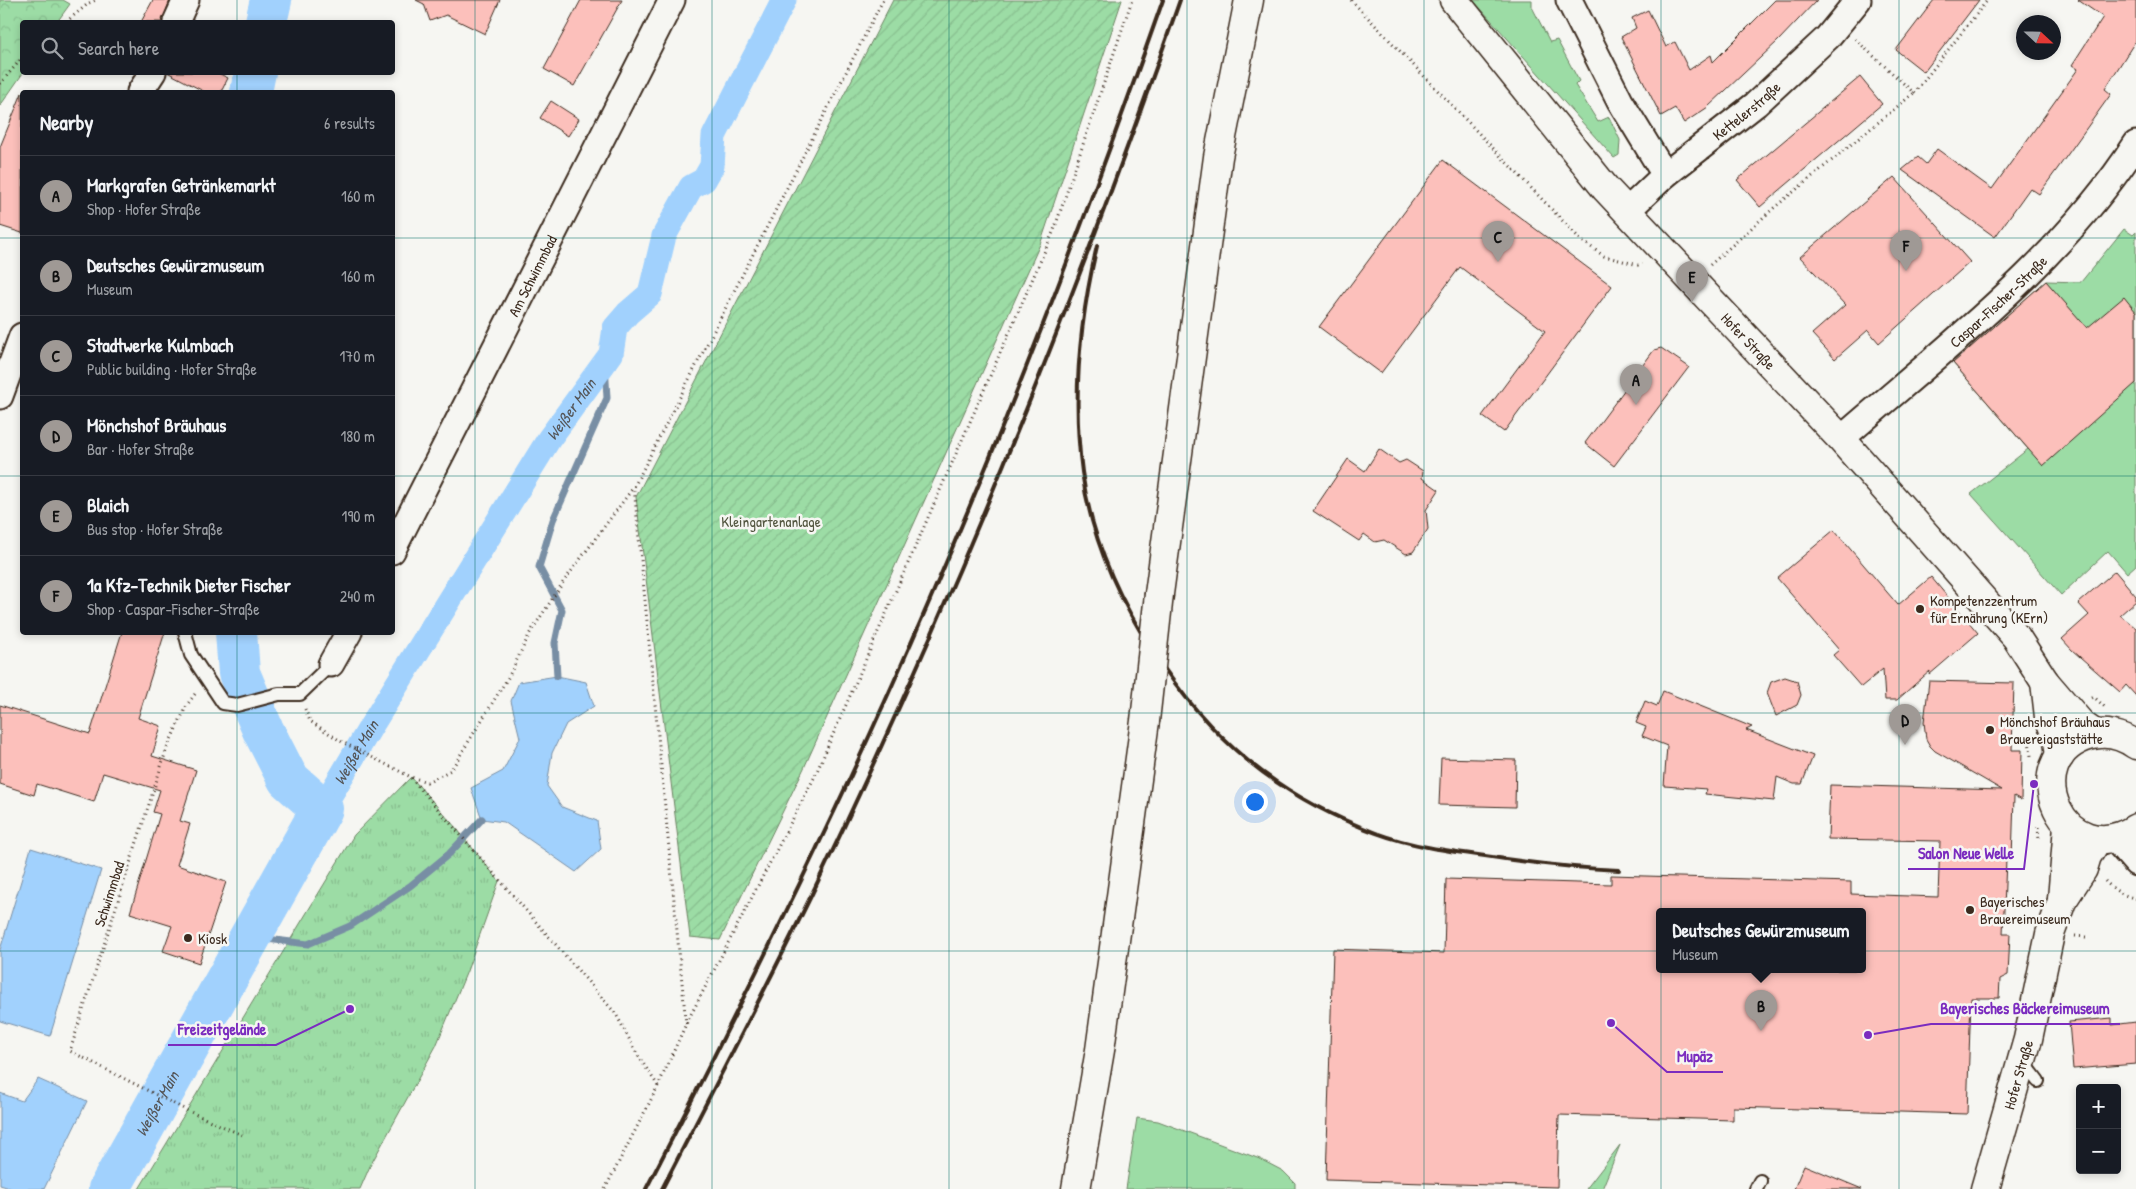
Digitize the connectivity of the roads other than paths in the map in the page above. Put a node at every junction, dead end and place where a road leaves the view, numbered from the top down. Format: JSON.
{"nodes":[{"id":1,"x":186,"y":0,"type":"edge"},
{"id":2,"x":672,"y":0,"type":"edge"},
{"id":3,"x":1249,"y":0,"type":"edge"},
{"id":4,"x":1454,"y":0,"type":"edge"},
{"id":5,"x":1569,"y":0,"type":"edge"},
{"id":6,"x":1858,"y":0,"type":"edge"},
{"id":7,"x":177,"y":20,"type":"edge"},
{"id":8,"x":152,"y":75,"type":"edge"},
{"id":9,"x":154,"y":75,"type":"edge"},
{"id":10,"x":141,"y":90,"type":"edge"},
{"id":11,"x":154,"y":90,"type":"edge"},
{"id":12,"x":2136,"y":144,"type":"edge"},
{"id":13,"x":1665,"y":175,"type":"junction"},
{"id":14,"x":1627,"y":211,"type":"junction"},
{"id":15,"x":20,"y":341,"type":"edge"},
{"id":16,"x":0,"y":396,"type":"edge"},
{"id":17,"x":1841,"y":440,"type":"junction"},
{"id":18,"x":395,"y":544,"type":"edge"},
{"id":19,"x":186,"y":635,"type":"edge"},
{"id":20,"x":347,"y":635,"type":"edge"},
{"id":21,"x":331,"y":664,"type":"joint"},
{"id":22,"x":2045,"y":682,"type":"junction"},
{"id":23,"x":2095,"y":734,"type":"junction"},
{"id":24,"x":2134,"y":741,"type":"edge"},
{"id":25,"x":2060,"y":756,"type":"junction"},
{"id":26,"x":2068,"y":826,"type":"junction"},
{"id":27,"x":2116,"y":835,"type":"edge"},
{"id":28,"x":2136,"y":862,"type":"edge"},
{"id":29,"x":2062,"y":901,"type":"junction"},
{"id":30,"x":2022,"y":1060,"type":"junction"},
{"id":31,"x":2038,"y":1081,"type":"dead end"},
{"id":32,"x":1076,"y":1189,"type":"edge"},
{"id":33,"x":1985,"y":1189,"type":"edge"}],
"edges":[{"from":1,"to":7,"type":"street"},
{"from":2,"to":18,"type":"street","name":"Am Schwimmbad"},
{"from":3,"to":32,"type":"main road","bridge":true},
{"from":4,"to":14,"type":"main road","name":"Hofer Straße"},
{"from":5,"to":13,"type":"street"},
{"from":6,"to":13,"type":"street","name":"Kettelerstraße"},
{"from":8,"to":10,"type":"street"},
{"from":9,"to":11,"type":"lane"},
{"from":12,"to":17,"type":"street","name":"Caspar-Fischer-Straße"},
{"from":13,"to":14,"type":"street","name":"Kettelerstraße"},
{"from":14,"to":17,"type":"main road","name":"Hofer Straße"},
{"from":15,"to":16,"type":"street"},
{"from":17,"to":22,"type":"main road","name":"Hofer Straße"},
{"from":19,"to":21,"type":"lane"},
{"from":20,"to":21,"type":"street"},
{"from":22,"to":23,"type":"main road","name":"Hofer Straße"},
{"from":22,"to":25,"type":"main road","name":"Hofer Straße"},
{"from":23,"to":24,"type":"main road"},
{"from":23,"to":25,"type":"main road"},
{"from":25,"to":26,"type":"main road"},
{"from":26,"to":27,"type":"main road"},
{"from":26,"to":29,"type":"main road","name":"Hofer Straße"},
{"from":27,"to":28,"type":"street"},
{"from":27,"to":29,"type":"main road","name":"Hofer Straße"},
{"from":29,"to":30,"type":"main road","name":"Hofer Straße"},
{"from":30,"to":31,"type":"lane"},
{"from":30,"to":33,"type":"main road","name":"Hofer Straße"}]}
